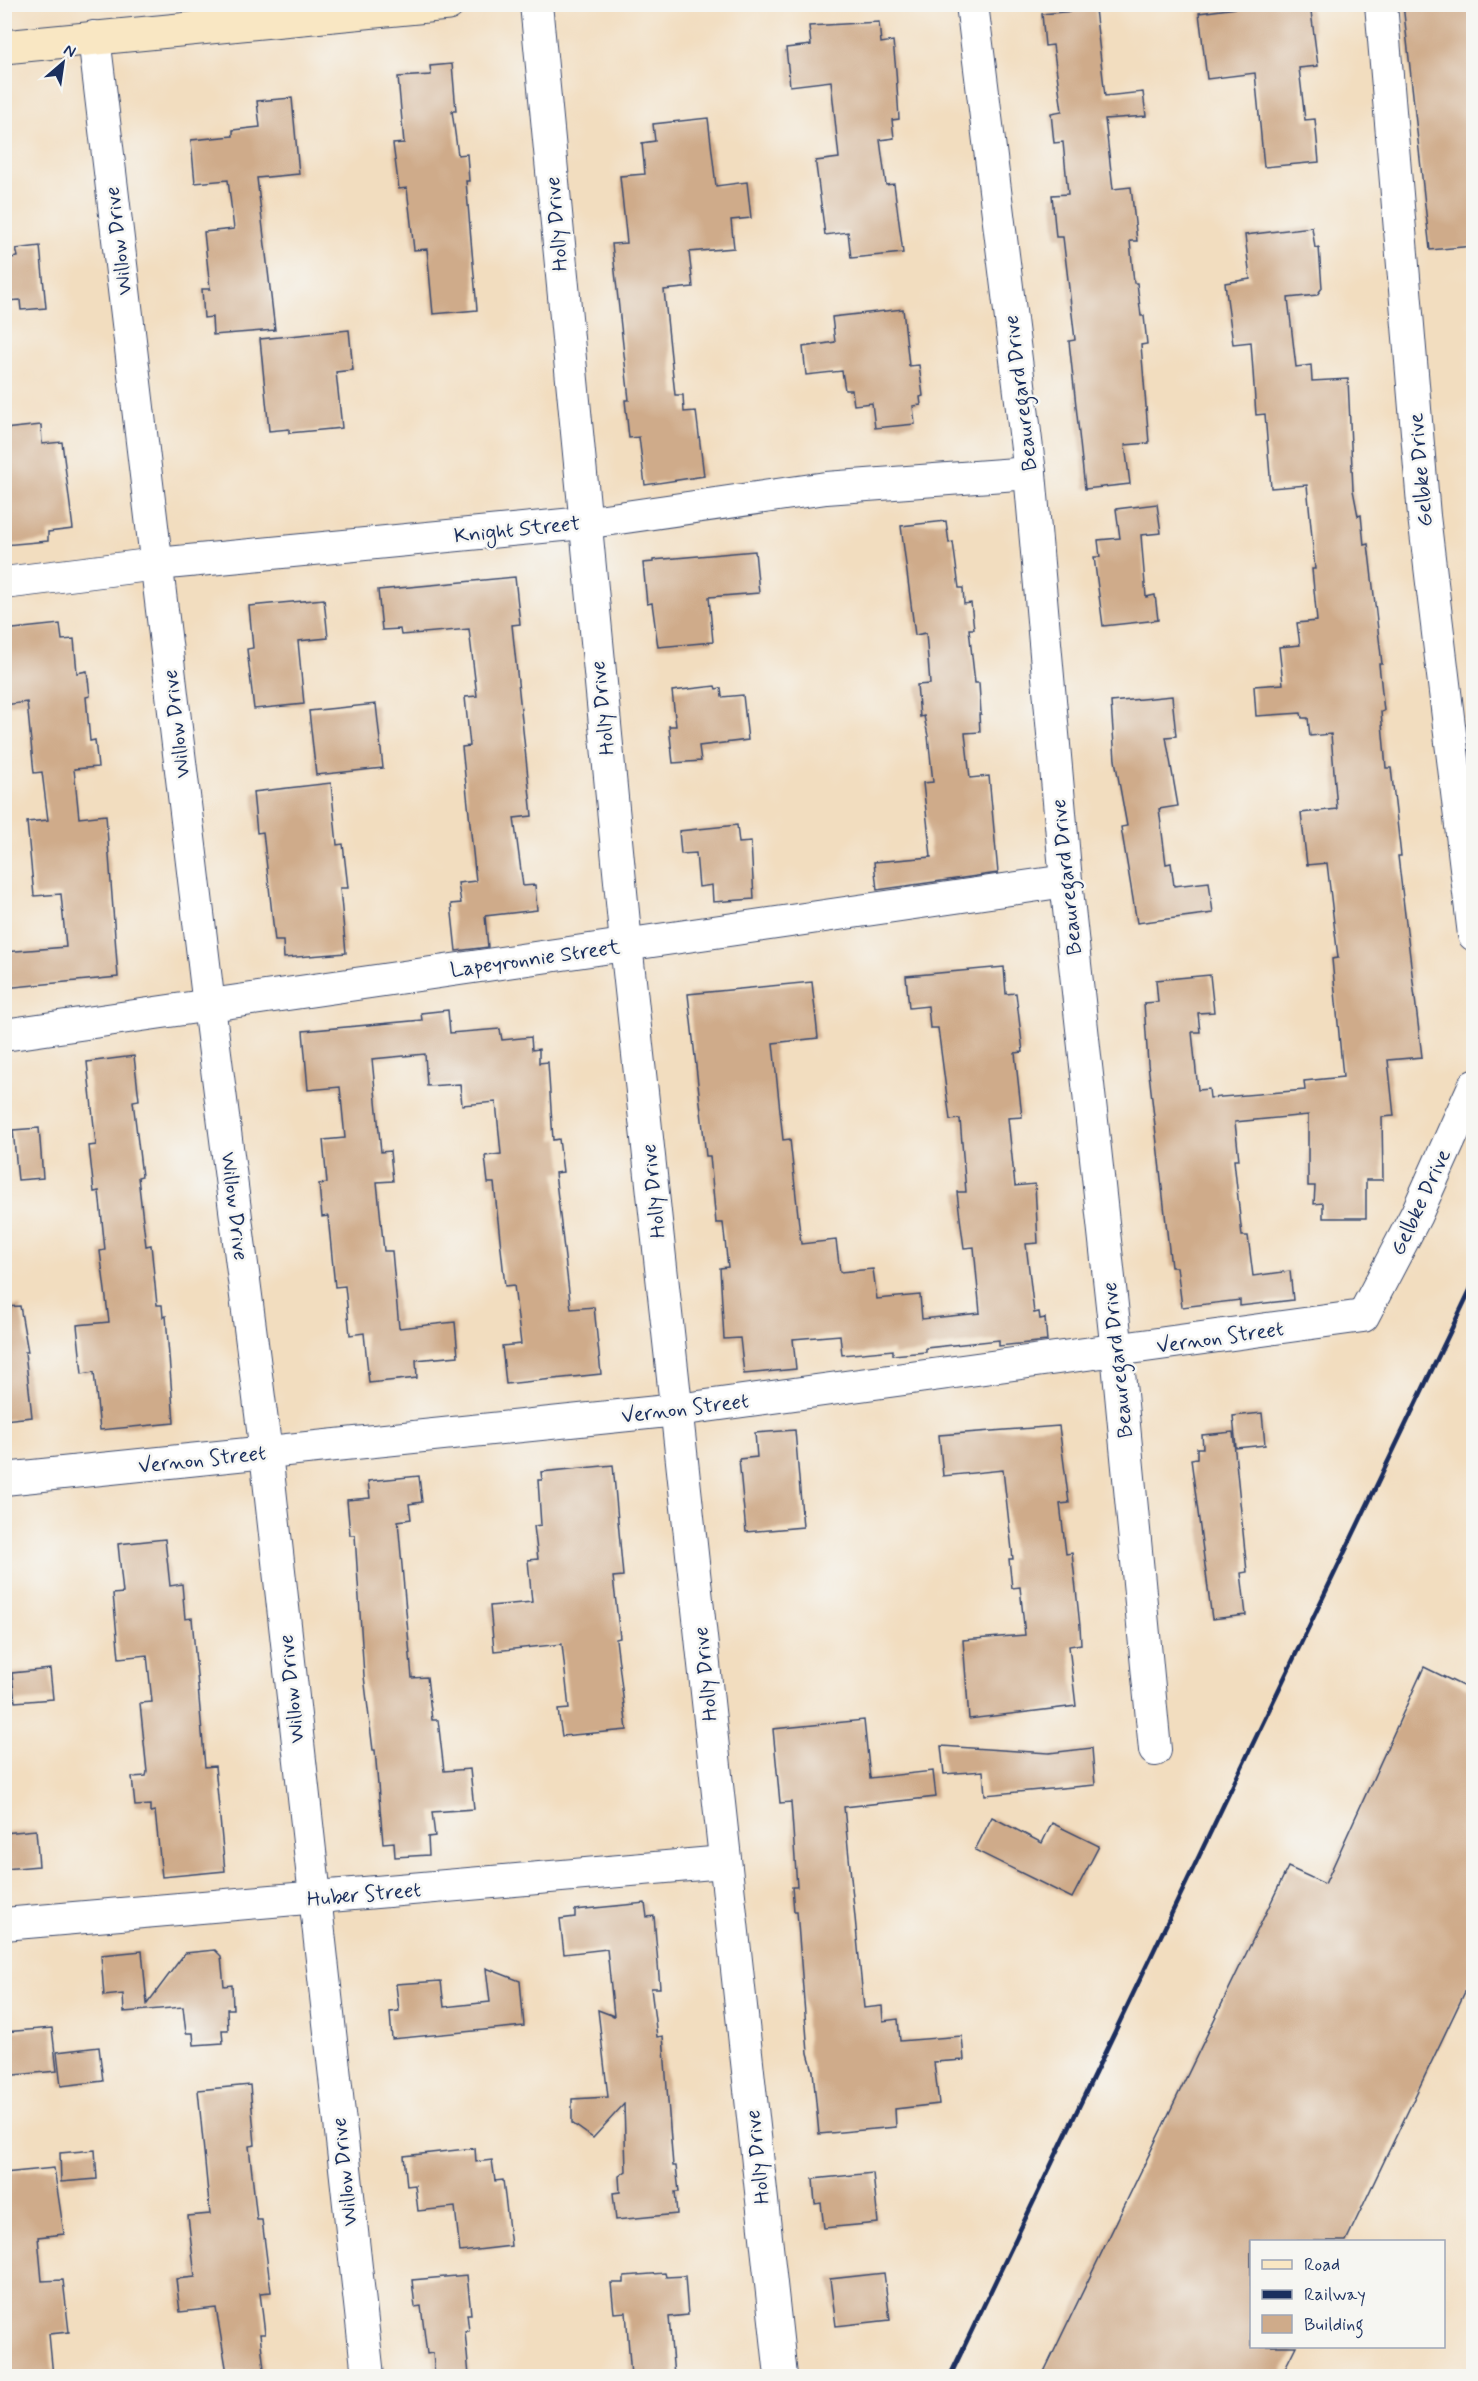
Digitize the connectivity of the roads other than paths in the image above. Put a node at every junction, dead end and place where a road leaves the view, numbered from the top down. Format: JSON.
{"nodes":[{"id":1,"x":448,"y":4,"type":"edge"},
{"id":2,"x":536,"y":4,"type":"edge"},
{"id":3,"x":972,"y":4,"type":"edge"},
{"id":4,"x":1381,"y":4,"type":"edge"},
{"id":5,"x":94,"y":37,"type":"junction"},
{"id":6,"x":4,"y":47,"type":"edge"},
{"id":7,"x":1030,"y":473,"type":"junction"},
{"id":8,"x":584,"y":523,"type":"junction"},
{"id":9,"x":157,"y":564,"type":"junction"},
{"id":10,"x":4,"y":583,"type":"edge"},
{"id":11,"x":1066,"y":881,"type":"junction"},
{"id":12,"x":1473,"y":935,"type":"edge"},
{"id":13,"x":626,"y":944,"type":"junction"},
{"id":14,"x":209,"y":1006,"type":"junction"},
{"id":15,"x":4,"y":1035,"type":"edge"},
{"id":16,"x":1473,"y":1086,"type":"edge"},
{"id":17,"x":1363,"y":1316,"type":"joint"},
{"id":18,"x":1117,"y":1352,"type":"junction"},
{"id":19,"x":677,"y":1410,"type":"junction"},
{"id":20,"x":266,"y":1453,"type":"junction"},
{"id":21,"x":4,"y":1479,"type":"edge"},
{"id":22,"x":1155,"y":1750,"type":"dead end"},
{"id":23,"x":724,"y":1862,"type":"junction"},
{"id":24,"x":313,"y":1899,"type":"junction"},
{"id":25,"x":4,"y":1924,"type":"edge"},
{"id":26,"x":368,"y":2376,"type":"edge"},
{"id":27,"x":782,"y":2376,"type":"edge"}],
"edges":[{"from":1,"to":5,"type":"main road"},
{"from":2,"to":8,"type":"street","name":"Holly Drive"},
{"from":3,"to":7,"type":"street","name":"Beauregard Drive"},
{"from":4,"to":12,"type":"street","name":"Gelbke Drive"},
{"from":5,"to":6,"type":"main road"},
{"from":5,"to":9,"type":"street","name":"Willow Drive"},
{"from":7,"to":8,"type":"street","name":"Knight Street"},
{"from":7,"to":11,"type":"street","name":"Beauregard Drive"},
{"from":8,"to":9,"type":"street","name":"Knight Street"},
{"from":8,"to":13,"type":"street","name":"Holly Drive"},
{"from":9,"to":10,"type":"street","name":"Knight Street"},
{"from":9,"to":14,"type":"street","name":"Willow Drive"},
{"from":11,"to":13,"type":"street","name":"Lapeyronnie Street"},
{"from":11,"to":18,"type":"street","name":"Beauregard Drive"},
{"from":13,"to":14,"type":"street","name":"Lapeyronnie Street"},
{"from":13,"to":19,"type":"street","name":"Holly Drive"},
{"from":14,"to":15,"type":"street","name":"Lapeyronnie Street"},
{"from":14,"to":20,"type":"street","name":"Willow Drive"},
{"from":16,"to":17,"type":"street","name":"Gelbke Drive"},
{"from":17,"to":18,"type":"street","name":"Vernon Street"},
{"from":18,"to":19,"type":"street","name":"Vernon Street"},
{"from":18,"to":22,"type":"street","name":"Beauregard Drive"},
{"from":19,"to":20,"type":"street","name":"Vernon Street"},
{"from":19,"to":23,"type":"street","name":"Holly Drive"},
{"from":20,"to":21,"type":"street","name":"Vernon Street"},
{"from":20,"to":24,"type":"street","name":"Willow Drive"},
{"from":23,"to":24,"type":"street","name":"Huber Street"},
{"from":23,"to":27,"type":"street","name":"Holly Drive"},
{"from":24,"to":25,"type":"street","name":"Huber Street"},
{"from":24,"to":26,"type":"street","name":"Willow Drive"}]}
